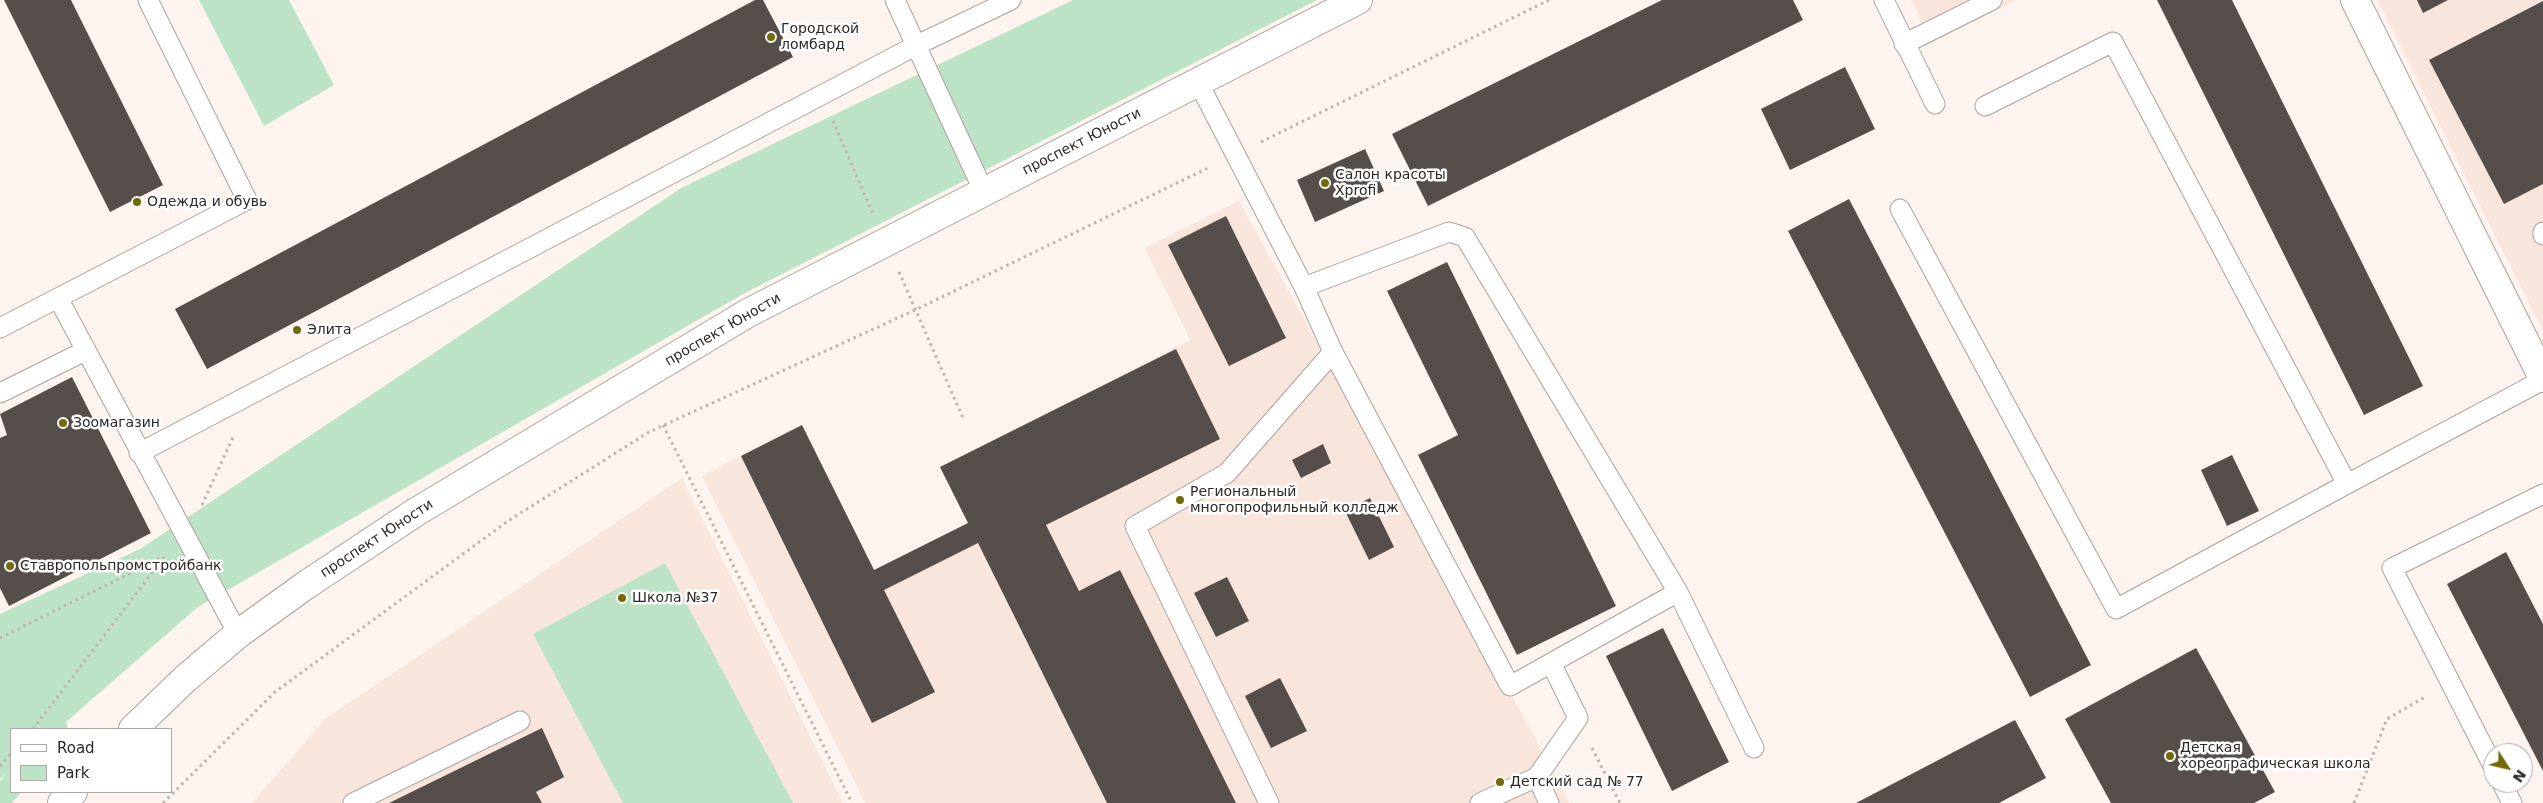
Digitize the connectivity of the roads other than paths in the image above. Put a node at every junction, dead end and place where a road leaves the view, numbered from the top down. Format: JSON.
{"nodes":[{"id":1,"x":148,"y":0,"type":"edge"},
{"id":2,"x":895,"y":0,"type":"edge"},
{"id":3,"x":1011,"y":0,"type":"edge"},
{"id":4,"x":1358,"y":0,"type":"edge"},
{"id":5,"x":1884,"y":0,"type":"edge"},
{"id":6,"x":1992,"y":0,"type":"edge"},
{"id":7,"x":2355,"y":0,"type":"edge"},
{"id":8,"x":1904,"y":44,"type":"junction"},
{"id":9,"x":917,"y":45,"type":"junction"},
{"id":10,"x":1198,"y":82,"type":"junction"},
{"id":11,"x":1936,"y":104,"type":"dead end"},
{"id":12,"x":1985,"y":106,"type":"dead end"},
{"id":13,"x":984,"y":192,"type":"junction"},
{"id":14,"x":1900,"y":209,"type":"dead end"},
{"id":15,"x":1304,"y":287,"type":"junction"},
{"id":16,"x":58,"y":298,"type":"junction"},
{"id":17,"x":0,"y":328,"type":"edge"},
{"id":18,"x":85,"y":351,"type":"junction"},
{"id":19,"x":1333,"y":352,"type":"junction"},
{"id":20,"x":2543,"y":379,"type":"edge"},
{"id":21,"x":0,"y":393,"type":"edge"},
{"id":22,"x":139,"y":453,"type":"junction"},
{"id":23,"x":2347,"y":484,"type":"junction"},
{"id":24,"x":2543,"y":494,"type":"edge"},
{"id":25,"x":1678,"y":592,"type":"junction"},
{"id":26,"x":238,"y":634,"type":"junction"},
{"id":27,"x":1551,"y":663,"type":"junction"},
{"id":28,"x":520,"y":721,"type":"dead end"},
{"id":29,"x":134,"y":728,"type":"edge"},
{"id":30,"x":2483,"y":746,"type":"edge"},
{"id":31,"x":1754,"y":748,"type":"dead end"},
{"id":32,"x":1537,"y":777,"type":"junction"},
{"id":33,"x":71,"y":793,"type":"edge"},
{"id":34,"x":62,"y":803,"type":"edge"},
{"id":35,"x":353,"y":803,"type":"edge"},
{"id":36,"x":1269,"y":803,"type":"edge"},
{"id":37,"x":1480,"y":803,"type":"edge"},
{"id":38,"x":1549,"y":803,"type":"edge"}],
"edges":[{"from":1,"to":16,"type":"lane"},
{"from":2,"to":9,"type":"lane"},
{"from":3,"to":9,"type":"lane"},
{"from":4,"to":10,"type":"main road","name":"проспект Юности"},
{"from":5,"to":8,"type":"lane"},
{"from":6,"to":8,"type":"lane"},
{"from":7,"to":20,"type":"main road"},
{"from":8,"to":11,"type":"lane"},
{"from":9,"to":13,"type":"lane"},
{"from":9,"to":22,"type":"lane"},
{"from":10,"to":13,"type":"main road","name":"проспект Юности"},
{"from":10,"to":15,"type":"lane"},
{"from":12,"to":23,"type":"lane"},
{"from":13,"to":26,"type":"main road","name":"проспект Юности"},
{"from":14,"to":23,"type":"lane"},
{"from":15,"to":19,"type":"lane"},
{"from":15,"to":25,"type":"lane"},
{"from":16,"to":17,"type":"lane"},
{"from":16,"to":18,"type":"lane"},
{"from":18,"to":21,"type":"lane"},
{"from":18,"to":22,"type":"lane"},
{"from":19,"to":27,"type":"lane"},
{"from":19,"to":36,"type":"lane"},
{"from":20,"to":23,"type":"lane"},
{"from":22,"to":26,"type":"lane"},
{"from":24,"to":30,"type":"lane"},
{"from":25,"to":27,"type":"lane"},
{"from":25,"to":31,"type":"lane"},
{"from":26,"to":29,"type":"main road","name":"проспект Юности"},
{"from":27,"to":32,"type":"lane"},
{"from":28,"to":35,"type":"lane"},
{"from":32,"to":37,"type":"lane"},
{"from":32,"to":38,"type":"lane"},
{"from":33,"to":34,"type":"main road"}]}
